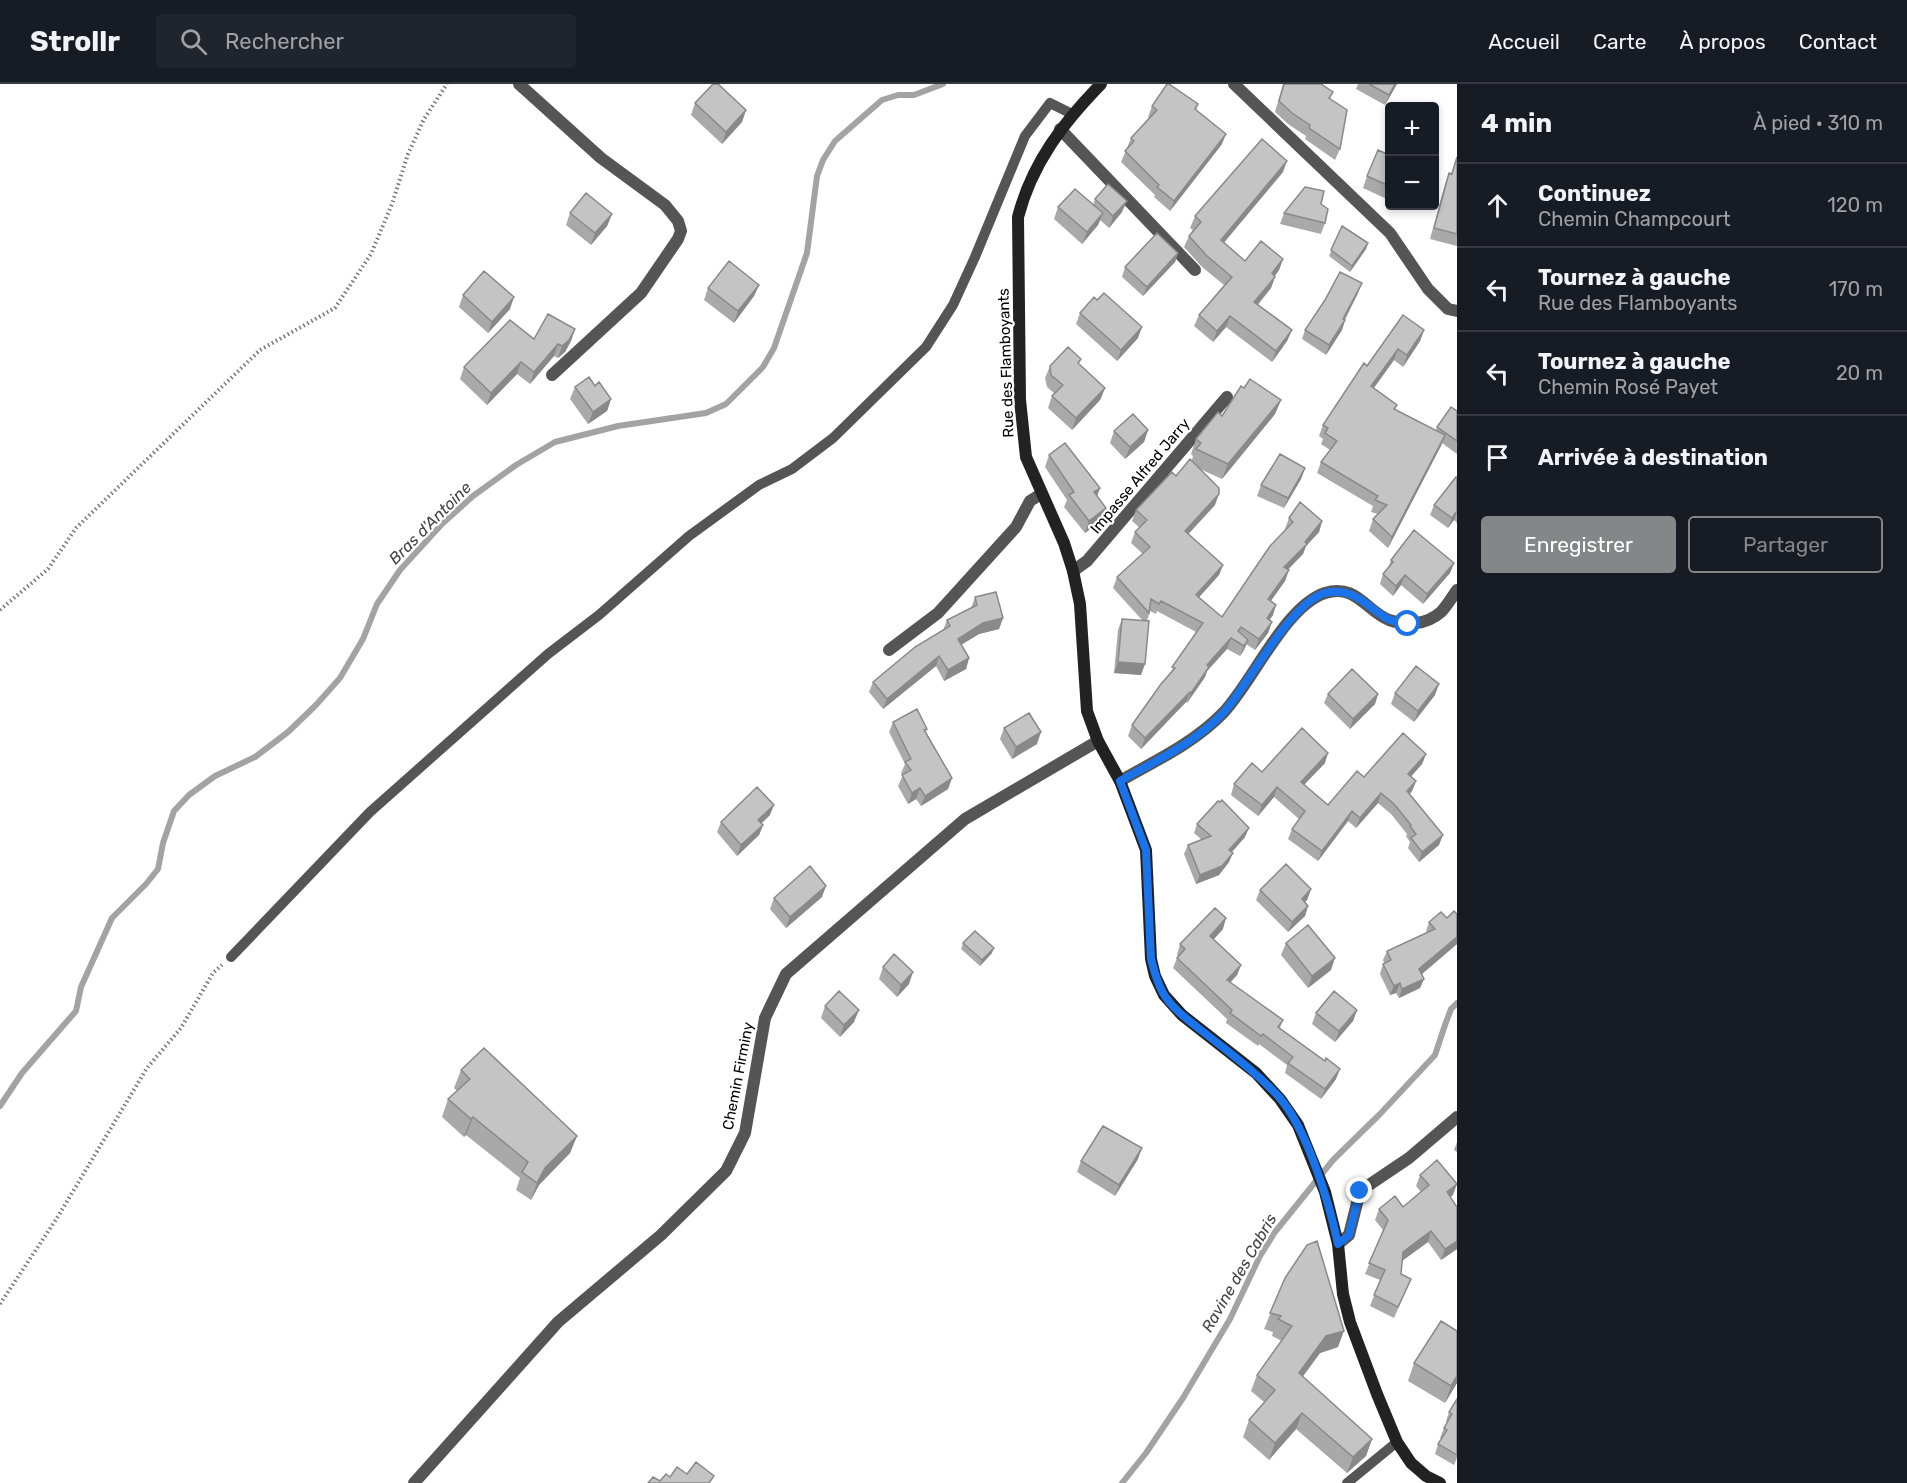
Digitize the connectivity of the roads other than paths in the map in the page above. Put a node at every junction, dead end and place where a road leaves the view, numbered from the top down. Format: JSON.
{"nodes":[{"id":1,"x":519,"y":84,"type":"edge"},
{"id":2,"x":1101,"y":84,"type":"edge"},
{"id":3,"x":1234,"y":84,"type":"edge"},
{"id":4,"x":1072,"y":114,"type":"junction"},
{"id":5,"x":1060,"y":129,"type":"junction"},
{"id":6,"x":1195,"y":270,"type":"dead end"},
{"id":7,"x":1457,"y":311,"type":"edge"},
{"id":8,"x":552,"y":375,"type":"dead end"},
{"id":9,"x":1227,"y":397,"type":"dead end"},
{"id":10,"x":1041,"y":494,"type":"junction"},
{"id":11,"x":1072,"y":571,"type":"junction"},
{"id":12,"x":1457,"y":590,"type":"edge"},
{"id":13,"x":889,"y":650,"type":"dead end"},
{"id":14,"x":1098,"y":741,"type":"junction"},
{"id":15,"x":1120,"y":781,"type":"junction"},
{"id":16,"x":231,"y":957,"type":"road end"},
{"id":17,"x":1457,"y":1117,"type":"edge"},
{"id":18,"x":1338,"y":1244,"type":"junction"},
{"id":19,"x":1397,"y":1442,"type":"junction"},
{"id":20,"x":414,"y":1483,"type":"edge"},
{"id":21,"x":1347,"y":1483,"type":"edge"},
{"id":22,"x":1440,"y":1483,"type":"edge"}],
"edges":[{"from":1,"to":8,"type":"street"},
{"from":2,"to":4,"type":"main road","name":"Rue des Flamboyants"},
{"from":3,"to":7,"type":"street"},
{"from":4,"to":5,"type":"main road","name":"Rue des Flamboyants"},
{"from":4,"to":16,"type":"lane"},
{"from":5,"to":6,"type":"street"},
{"from":5,"to":10,"type":"main road","name":"Rue des Flamboyants"},
{"from":9,"to":11,"type":"street","name":"Impasse Alfred Jarry"},
{"from":10,"to":11,"type":"main road","name":"Rue des Flamboyants"},
{"from":10,"to":13,"type":"street"},
{"from":11,"to":14,"type":"main road","name":"Rue des Flamboyants"},
{"from":12,"to":15,"type":"street"},
{"from":14,"to":15,"type":"main road","name":"Rue des Flamboyants"},
{"from":14,"to":20,"type":"street","name":"Chemin Firminy"},
{"from":15,"to":18,"type":"main road","name":"Rue des Flamboyants"},
{"from":17,"to":18,"type":"street"},
{"from":18,"to":19,"type":"main road","name":"Rue des Flamboyants"},
{"from":19,"to":21,"type":"lane"},
{"from":19,"to":22,"type":"main road","name":"Rue des Flamboyants"}]}
